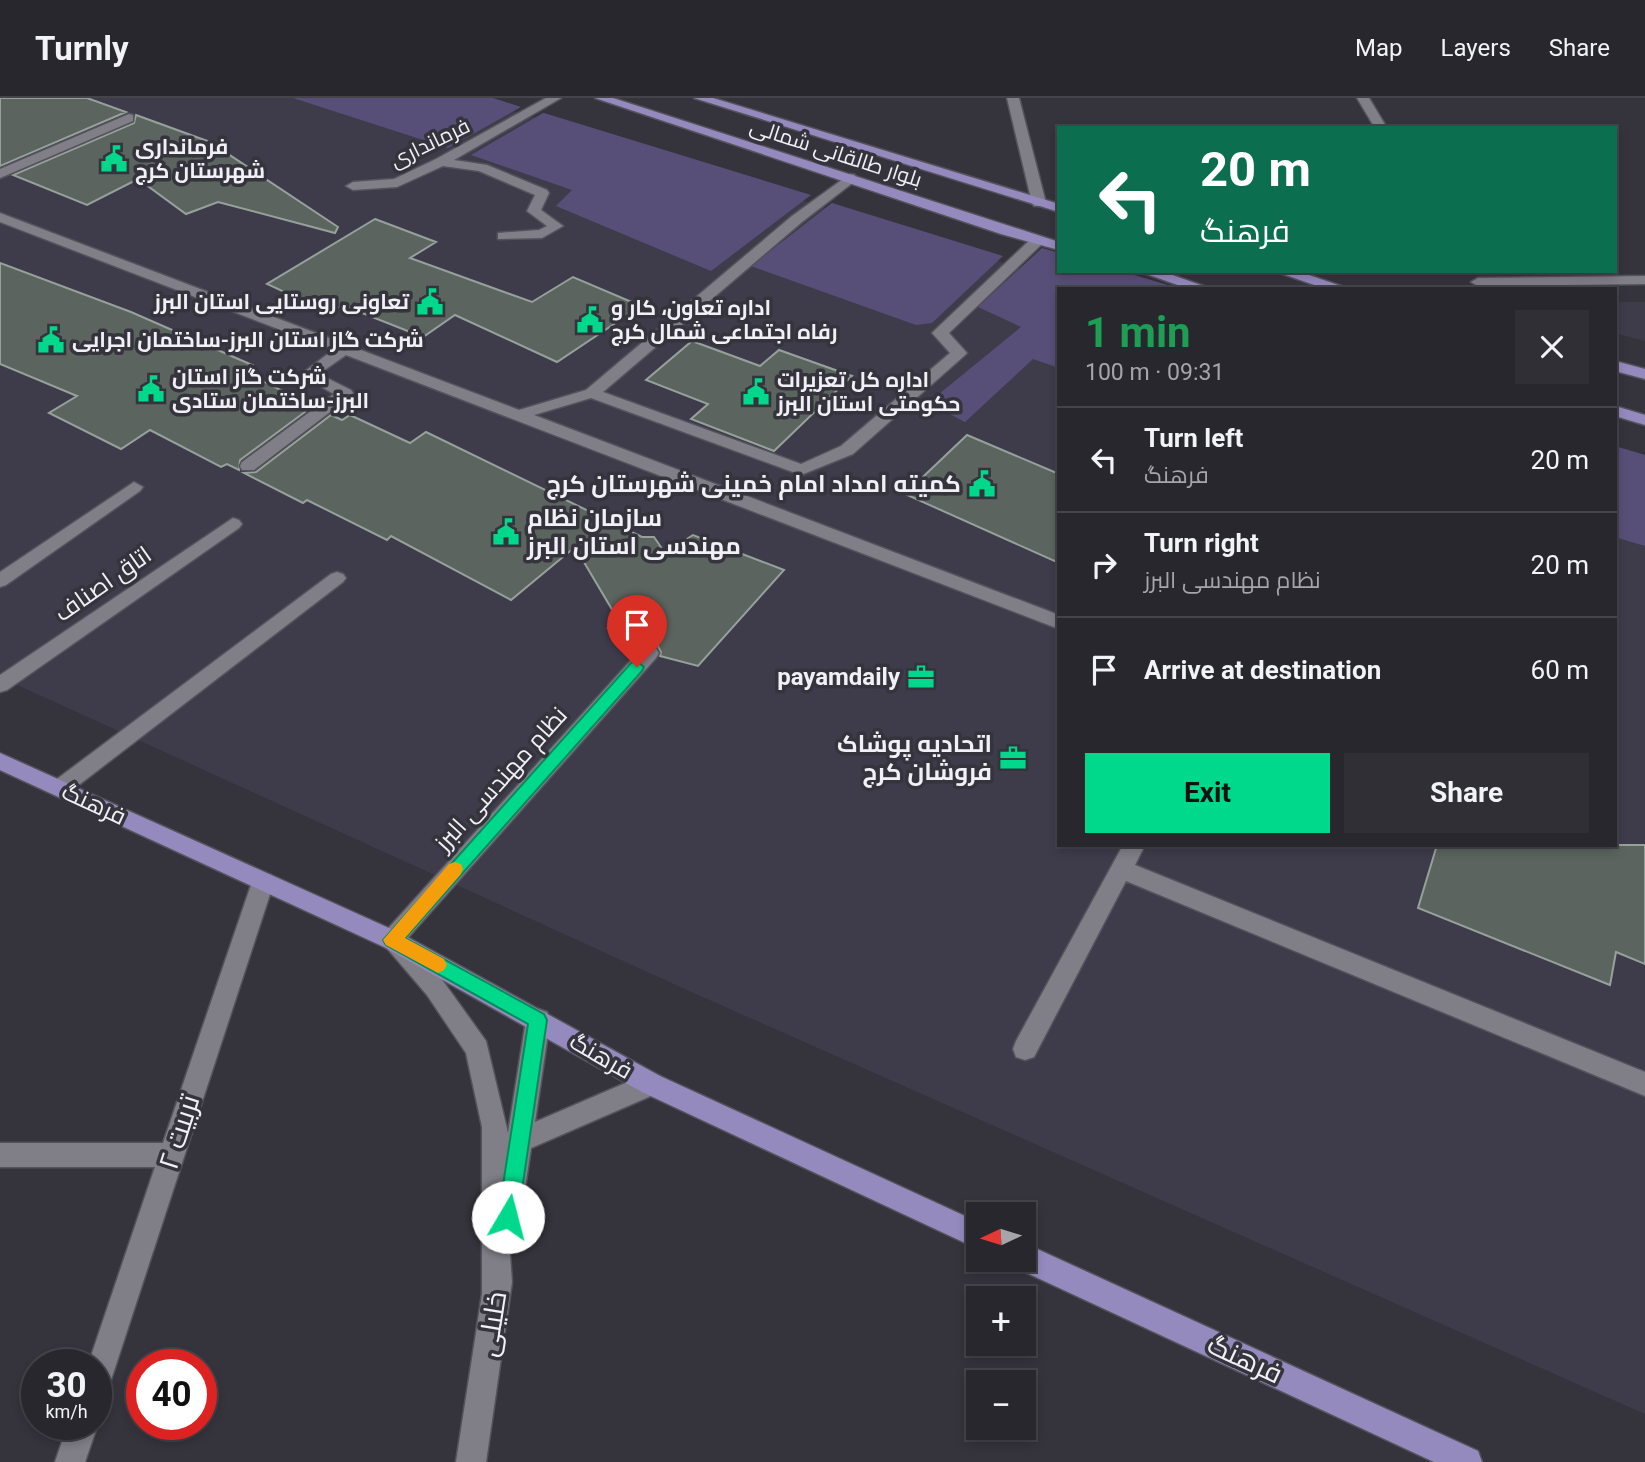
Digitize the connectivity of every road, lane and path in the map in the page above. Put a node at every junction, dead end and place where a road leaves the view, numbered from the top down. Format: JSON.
{"nodes":[{"id":1,"x":555,"y":98,"type":"edge"},
{"id":2,"x":601,"y":98,"type":"edge"},
{"id":3,"x":700,"y":98,"type":"edge"},
{"id":4,"x":1013,"y":98,"type":"edge"},
{"id":5,"x":1363,"y":98,"type":"edge"},
{"id":6,"x":129,"y":118,"type":"dead end"},
{"id":7,"x":1380,"y":126,"type":"edge"},
{"id":8,"x":837,"y":140,"type":"junction"},
{"id":9,"x":441,"y":162,"type":"junction"},
{"id":10,"x":801,"y":164,"type":"junction"},
{"id":11,"x":0,"y":174,"type":"edge"},
{"id":12,"x":850,"y":178,"type":"junction"},
{"id":13,"x":353,"y":186,"type":"dead end"},
{"id":14,"x":1039,"y":203,"type":"junction"},
{"id":15,"x":1057,"y":208,"type":"edge"},
{"id":16,"x":0,"y":217,"type":"edge"},
{"id":17,"x":503,"y":236,"type":"dead end"},
{"id":18,"x":1038,"y":240,"type":"junction"},
{"id":19,"x":1057,"y":245,"type":"edge"},
{"id":20,"x":1152,"y":273,"type":"edge"},
{"id":21,"x":1288,"y":273,"type":"edge"},
{"id":22,"x":1645,"y":280,"type":"edge"},
{"id":23,"x":1475,"y":281,"type":"edge"},
{"id":24,"x":1198,"y":287,"type":"edge"},
{"id":25,"x":1336,"y":287,"type":"edge"},
{"id":26,"x":344,"y":349,"type":"junction"},
{"id":27,"x":1617,"y":367,"type":"edge"},
{"id":28,"x":1645,"y":374,"type":"edge"},
{"id":29,"x":592,"y":393,"type":"junction"},
{"id":30,"x":1617,"y":412,"type":"edge"},
{"id":31,"x":518,"y":415,"type":"junction"},
{"id":32,"x":1645,"y":420,"type":"edge"},
{"id":33,"x":248,"y":466,"type":"dead end"},
{"id":34,"x":134,"y":487,"type":"dead end"},
{"id":35,"x":233,"y":524,"type":"dead end"},
{"id":36,"x":337,"y":578,"type":"dead end"},
{"id":37,"x":0,"y":581,"type":"edge"},
{"id":38,"x":1057,"y":621,"type":"edge"},
{"id":39,"x":649,"y":653,"type":"dead end"},
{"id":40,"x":0,"y":685,"type":"edge"},
{"id":41,"x":0,"y":761,"type":"edge"},
{"id":42,"x":60,"y":788,"type":"junction"},
{"id":43,"x":1133,"y":847,"type":"edge"},
{"id":44,"x":1121,"y":869,"type":"junction"},
{"id":45,"x":263,"y":882,"type":"junction"},
{"id":46,"x":392,"y":940,"type":"junction"},
{"id":47,"x":538,"y":1020,"type":"junction"},
{"id":48,"x":1025,"y":1049,"type":"dead end"},
{"id":49,"x":651,"y":1084,"type":"junction"},
{"id":50,"x":1645,"y":1084,"type":"edge"},
{"id":51,"x":519,"y":1141,"type":"junction"},
{"id":52,"x":0,"y":1155,"type":"edge"},
{"id":53,"x":171,"y":1155,"type":"junction"},
{"id":54,"x":966,"y":1230,"type":"edge"},
{"id":55,"x":1036,"y":1263,"type":"edge"},
{"id":56,"x":496,"y":1294,"type":"junction"},
{"id":57,"x":107,"y":1349,"type":"edge"},
{"id":58,"x":78,"y":1440,"type":"edge"},
{"id":59,"x":70,"y":1462,"type":"edge"},
{"id":60,"x":471,"y":1462,"type":"edge"},
{"id":61,"x":1467,"y":1462,"type":"edge"}],
"edges":[{"from":1,"to":9,"type":"street","name":"فرمانداری"},
{"from":2,"to":10,"type":"main road","name":"بلوار طالقانی شمالی"},
{"from":3,"to":8,"type":"main road","name":"بلوار طالقانی شمالی"},
{"from":4,"to":14,"type":"street"},
{"from":5,"to":7,"type":"street"},
{"from":6,"to":11,"type":"street"},
{"from":8,"to":10,"type":"main road"},
{"from":8,"to":14,"type":"main road","name":"بلوار طالقانی شمالی"},
{"from":9,"to":13,"type":"street","name":"فرمانداری"},
{"from":9,"to":17,"type":"street"},
{"from":10,"to":12,"type":"main road","name":"بلوار طالقانی شمالی"},
{"from":12,"to":18,"type":"main road","name":"بلوار طالقانی شمالی"},
{"from":12,"to":29,"type":"street"},
{"from":14,"to":15,"type":"main road","name":"بلوار طالقانی شمالی"},
{"from":16,"to":26,"type":"street"},
{"from":18,"to":19,"type":"main road","name":"بلوار طالقانی شمالی"},
{"from":18,"to":29,"type":"street"},
{"from":20,"to":24,"type":"main road"},
{"from":21,"to":25,"type":"main road"},
{"from":22,"to":23,"type":"street"},
{"from":26,"to":31,"type":"street"},
{"from":26,"to":33,"type":"street"},
{"from":27,"to":28,"type":"main road"},
{"from":29,"to":31,"type":"street"},
{"from":30,"to":32,"type":"main road"},
{"from":31,"to":38,"type":"street"},
{"from":34,"to":37,"type":"street"},
{"from":35,"to":40,"type":"street","name":"اتاق اصناف"},
{"from":36,"to":42,"type":"street"},
{"from":39,"to":46,"type":"street","name":"نظام مهندسی البرز"},
{"from":41,"to":42,"type":"main road","name":"فرهنگ"},
{"from":42,"to":45,"type":"main road","name":"فرهنگ"},
{"from":43,"to":44,"type":"street"},
{"from":44,"to":48,"type":"street"},
{"from":44,"to":50,"type":"street"},
{"from":45,"to":46,"type":"main road","name":"فرهنگ"},
{"from":45,"to":53,"type":"street","name":"تربیت ۲"},
{"from":46,"to":47,"type":"main road","name":"فرهنگ"},
{"from":46,"to":56,"type":"street"},
{"from":47,"to":49,"type":"main road","name":"فرهنگ"},
{"from":47,"to":51,"type":"street","name":"خلیلی"},
{"from":49,"to":51,"type":"street"},
{"from":49,"to":54,"type":"main road","name":"فرهنگ"},
{"from":51,"to":56,"type":"street","name":"خلیلی"},
{"from":52,"to":53,"type":"street"},
{"from":53,"to":57,"type":"street","name":"تربیت ۲"},
{"from":55,"to":61,"type":"main road","name":"فرهنگ"},
{"from":56,"to":60,"type":"street","name":"خلیلی"},
{"from":58,"to":59,"type":"street"}]}
